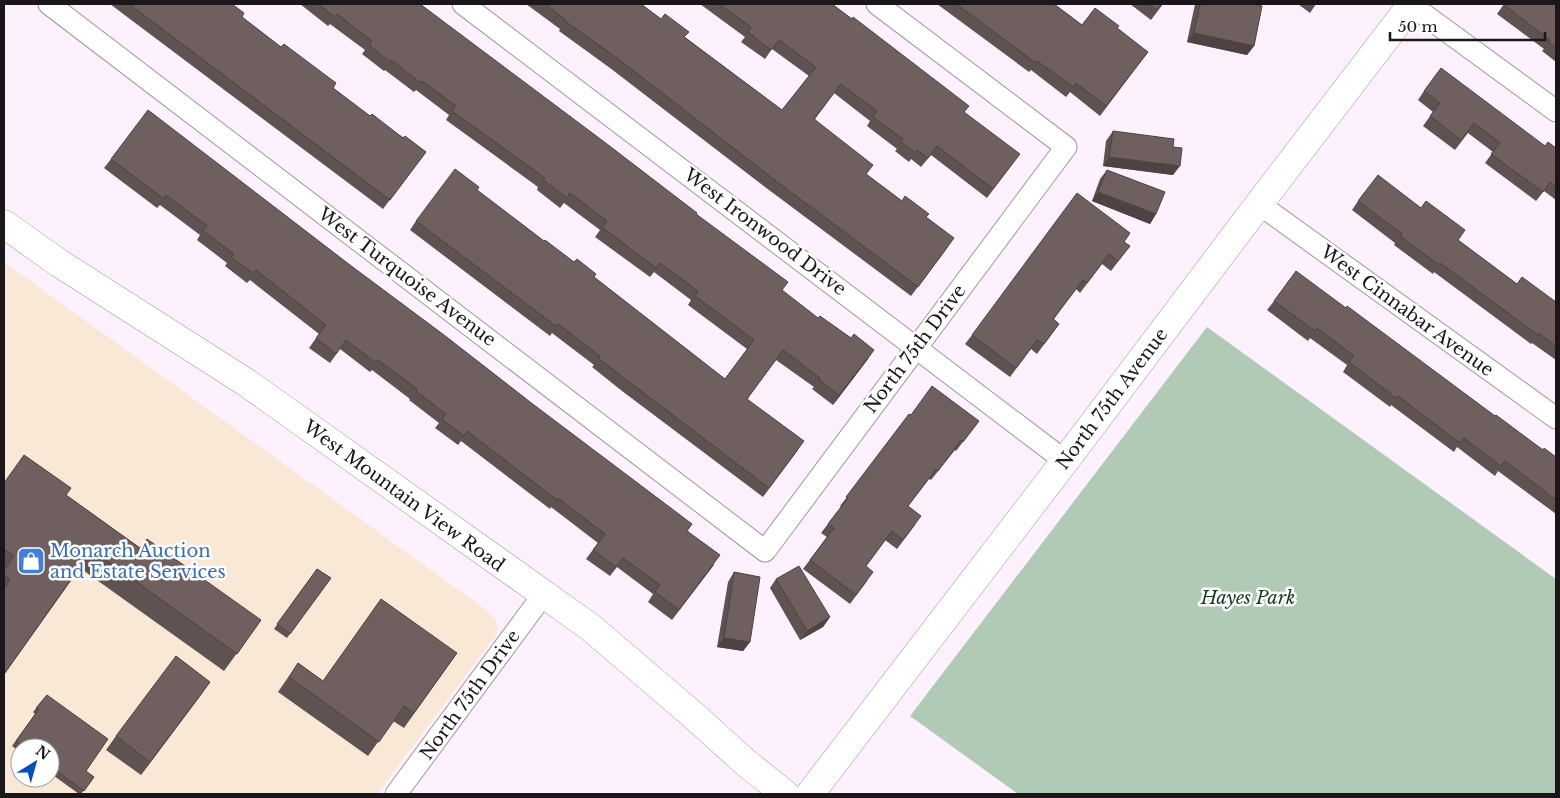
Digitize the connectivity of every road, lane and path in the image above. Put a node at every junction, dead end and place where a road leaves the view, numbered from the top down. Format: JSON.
{"nodes":[{"id":1,"x":49,"y":4,"type":"edge"},
{"id":2,"x":464,"y":4,"type":"edge"},
{"id":3,"x":877,"y":4,"type":"edge"},
{"id":4,"x":1411,"y":4,"type":"edge"},
{"id":5,"x":1556,"y":111,"type":"edge"},
{"id":6,"x":1259,"y":204,"type":"junction"},
{"id":7,"x":4,"y":224,"type":"edge"},
{"id":8,"x":916,"y":348,"type":"junction"},
{"id":9,"x":1556,"y":418,"type":"edge"},
{"id":10,"x":1065,"y":461,"type":"junction"},
{"id":11,"x":765,"y":551,"type":"joint"},
{"id":12,"x":543,"y":595,"type":"junction"},
{"id":13,"x":396,"y":794,"type":"edge"},
{"id":14,"x":785,"y":794,"type":"edge"},
{"id":15,"x":810,"y":794,"type":"edge"}],
"edges":[{"from":1,"to":11,"type":"street","name":"West Turquoise Avenue"},
{"from":2,"to":8,"type":"street","name":"West Ironwood Drive"},
{"from":3,"to":8,"type":"street","name":"North 75th Drive"},
{"from":4,"to":5,"type":"street"},
{"from":4,"to":6,"type":"main road","name":"North 75th Avenue"},
{"from":6,"to":9,"type":"street","name":"West Cinnabar Avenue"},
{"from":6,"to":10,"type":"main road","name":"North 75th Avenue"},
{"from":7,"to":12,"type":"main road","name":"West Mountain View Road"},
{"from":8,"to":10,"type":"street","name":"West Ironwood Drive"},
{"from":8,"to":11,"type":"street","name":"North 75th Drive"},
{"from":10,"to":15,"type":"main road","name":"North 75th Avenue"},
{"from":12,"to":13,"type":"street","name":"North 75th Drive"},
{"from":12,"to":14,"type":"main road","name":"West Mountain View Road"}]}
